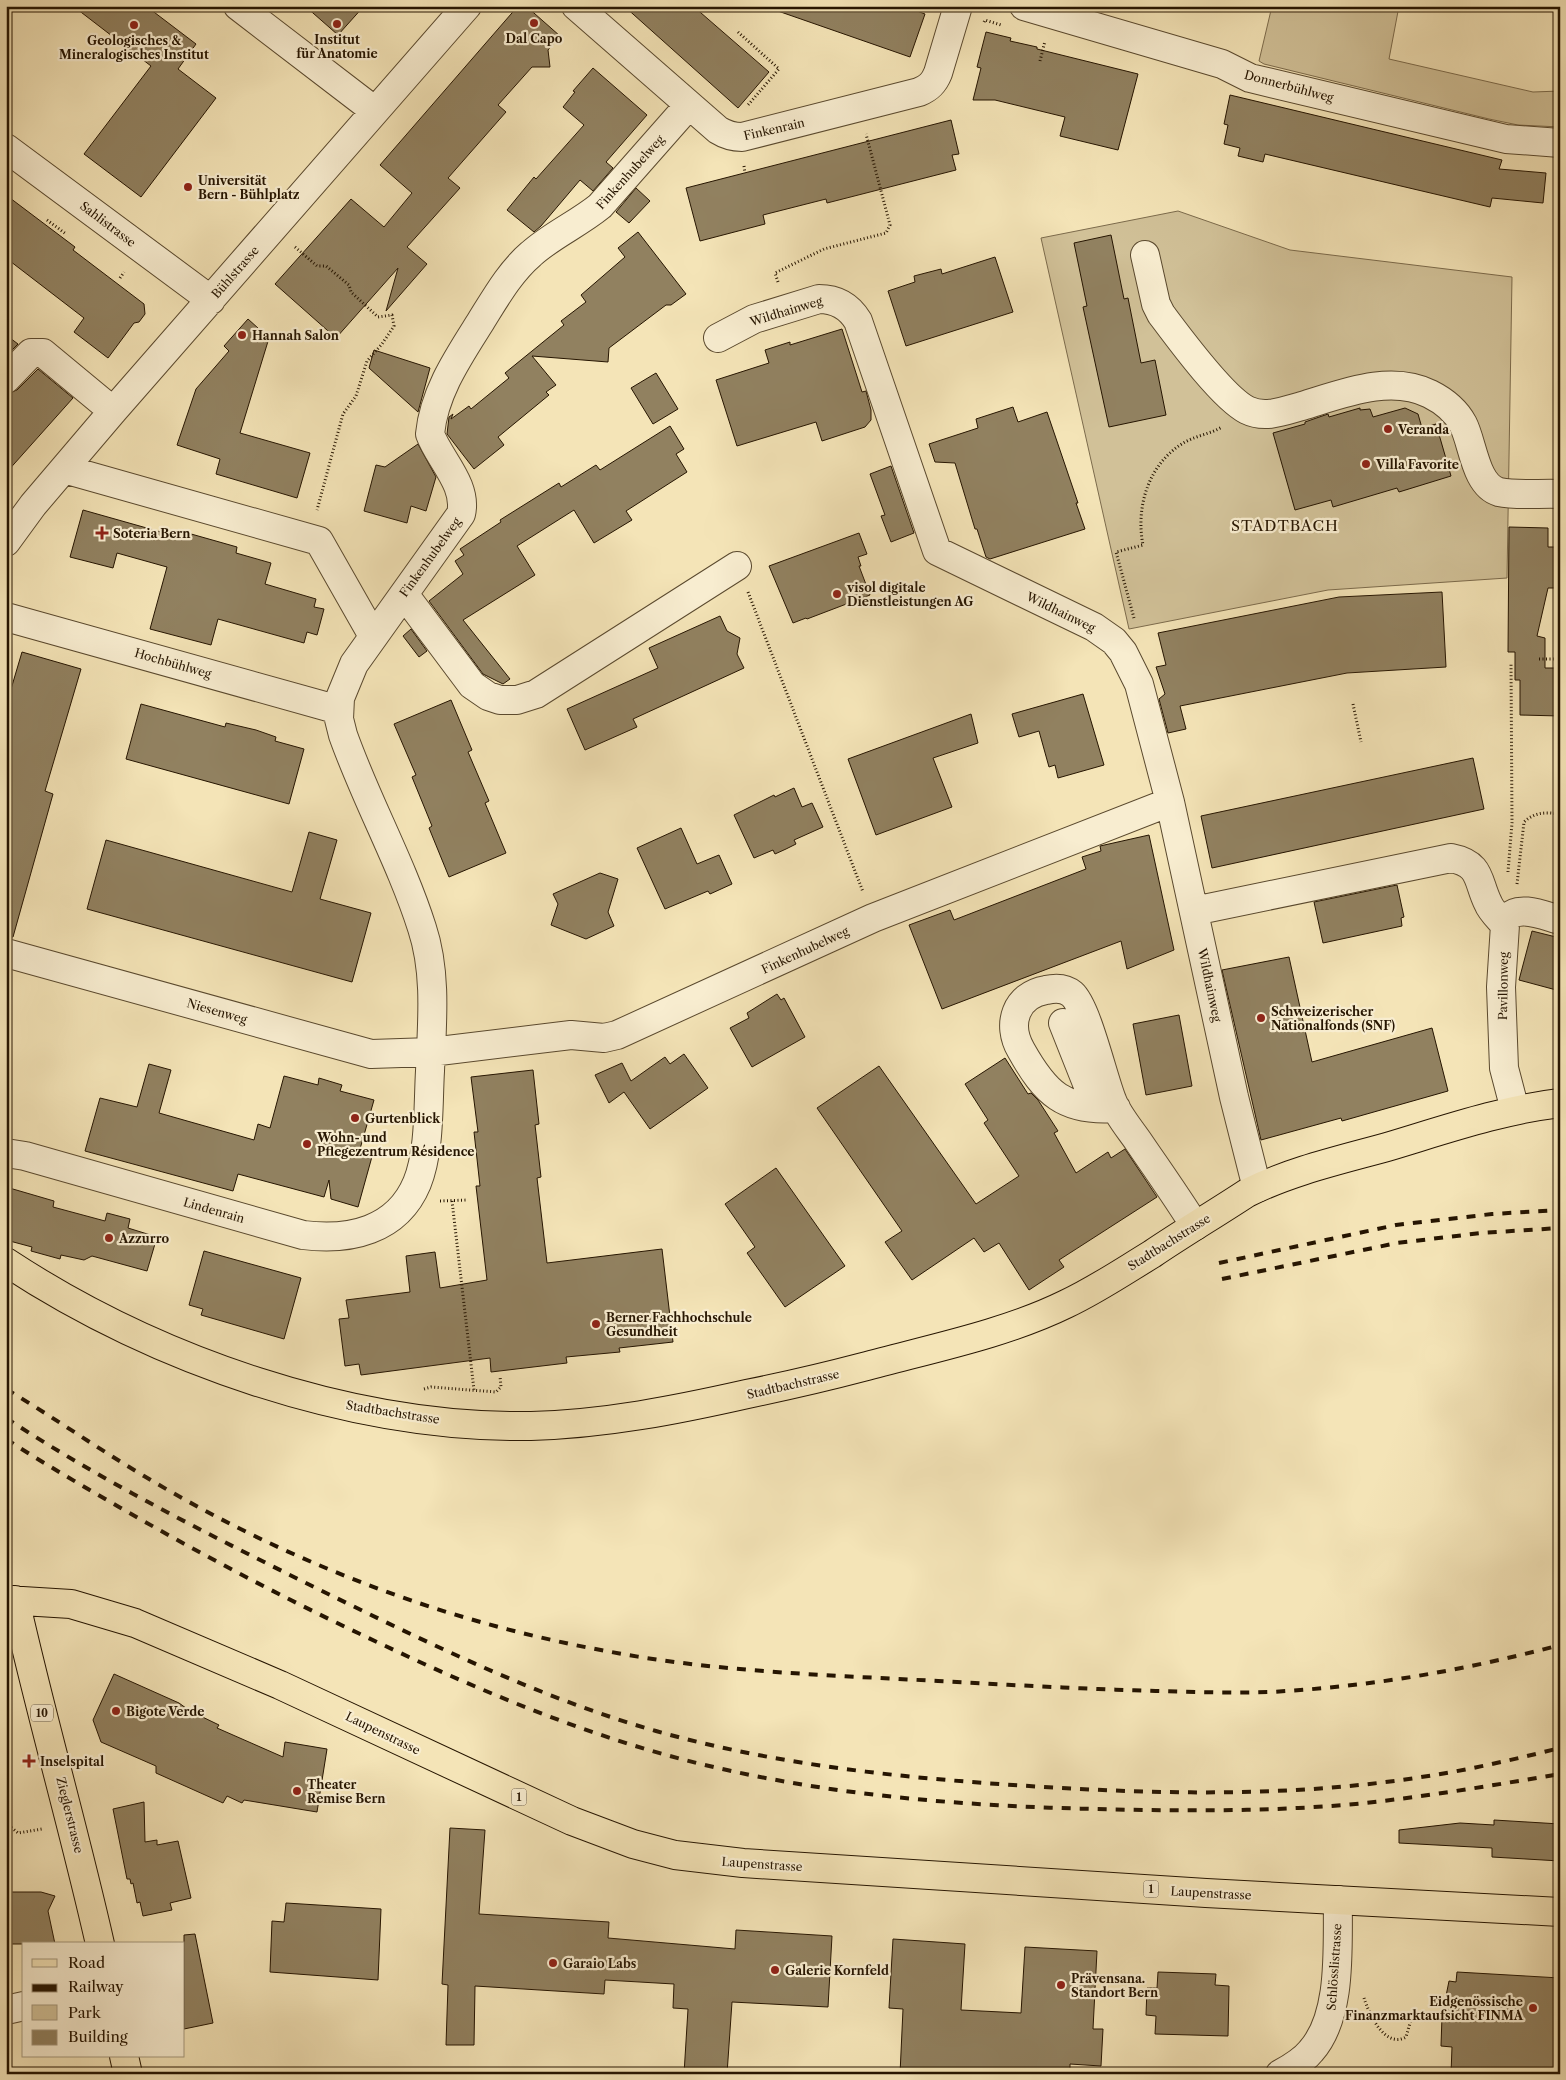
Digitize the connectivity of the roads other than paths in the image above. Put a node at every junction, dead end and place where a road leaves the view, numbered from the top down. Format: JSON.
{"nodes":[{"id":1,"x":238,"y":6,"type":"edge"},
{"id":2,"x":467,"y":6,"type":"edge"},
{"id":3,"x":576,"y":6,"type":"edge"},
{"id":4,"x":958,"y":6,"type":"edge"},
{"id":5,"x":1024,"y":6,"type":"edge"},
{"id":6,"x":689,"y":105,"type":"junction"},
{"id":7,"x":375,"y":111,"type":"junction"},
{"id":8,"x":1560,"y":143,"type":"edge"},
{"id":9,"x":6,"y":148,"type":"edge"},
{"id":10,"x":1145,"y":255,"type":"dead end"},
{"id":11,"x":210,"y":300,"type":"junction"},
{"id":12,"x":718,"y":338,"type":"dead end"},
{"id":13,"x":6,"y":379,"type":"edge"},
{"id":14,"x":113,"y":411,"type":"junction"},
{"id":15,"x":64,"y":469,"type":"junction"},
{"id":16,"x":1560,"y":494,"type":"edge"},
{"id":17,"x":6,"y":542,"type":"edge"},
{"id":18,"x":737,"y":566,"type":"road end"},
{"id":19,"x":404,"y":594,"type":"junction"},
{"id":20,"x":6,"y":617,"type":"edge"},
{"id":21,"x":373,"y":636,"type":"junction"},
{"id":22,"x":339,"y":710,"type":"junction"},
{"id":23,"x":1170,"y":802,"type":"junction"},
{"id":24,"x":1194,"y":912,"type":"junction"},
{"id":25,"x":1510,"y":918,"type":"junction"},
{"id":26,"x":1560,"y":920,"type":"edge"},
{"id":27,"x":6,"y":952,"type":"edge"},
{"id":28,"x":1063,"y":1024,"type":"dead end"},
{"id":29,"x":431,"y":1052,"type":"junction"},
{"id":30,"x":1560,"y":1103,"type":"edge"},
{"id":31,"x":1515,"y":1110,"type":"junction"},
{"id":32,"x":6,"y":1153,"type":"edge"},
{"id":33,"x":1257,"y":1188,"type":"junction"},
{"id":34,"x":424,"y":1199,"type":"joint"},
{"id":35,"x":1196,"y":1226,"type":"junction"},
{"id":36,"x":6,"y":1262,"type":"edge"},
{"id":37,"x":11,"y":1600,"type":"edge"},
{"id":38,"x":1338,"y":1900,"type":"junction"},
{"id":39,"x":1560,"y":1912,"type":"edge"},
{"id":40,"x":100,"y":1942,"type":"edge"},
{"id":41,"x":22,"y":2006,"type":"edge"},
{"id":42,"x":6,"y":2010,"type":"edge"},
{"id":43,"x":124,"y":2058,"type":"edge"},
{"id":44,"x":128,"y":2074,"type":"edge"},
{"id":45,"x":1280,"y":2074,"type":"edge"}],
"edges":[{"from":1,"to":7,"type":"street"},
{"from":2,"to":7,"type":"street","name":"Bühlstrasse"},
{"from":3,"to":6,"type":"street","name":"Finkenrain"},
{"from":4,"to":6,"type":"street","name":"Finkenrain"},
{"from":5,"to":8,"type":"street","name":"Donnerbühlweg"},
{"from":6,"to":19,"type":"street","name":"Finkenhubelweg"},
{"from":7,"to":11,"type":"street","name":"Bühlstrasse"},
{"from":9,"to":11,"type":"street","name":"Sahlistrasse"},
{"from":10,"to":16,"type":"street"},
{"from":11,"to":14,"type":"street","name":"Bühlstrasse"},
{"from":12,"to":23,"type":"street","name":"Wildhainweg"},
{"from":13,"to":14,"type":"street"},
{"from":14,"to":15,"type":"street","name":"Bühlstrasse"},
{"from":15,"to":17,"type":"street","name":"Bühlstrasse"},
{"from":15,"to":21,"type":"street"},
{"from":18,"to":19,"type":"street"},
{"from":19,"to":21,"type":"street","name":"Finkenhubelweg"},
{"from":20,"to":22,"type":"street","name":"Hochbühlweg"},
{"from":21,"to":22,"type":"street","name":"Finkenhubelweg"},
{"from":22,"to":29,"type":"street","name":"Finkenhubelweg"},
{"from":23,"to":24,"type":"street","name":"Wildhainweg"},
{"from":23,"to":29,"type":"street","name":"Finkenhubelweg"},
{"from":24,"to":25,"type":"street"},
{"from":24,"to":33,"type":"street","name":"Wildhainweg"},
{"from":25,"to":26,"type":"street"},
{"from":25,"to":31,"type":"street","name":"Pavillonweg"},
{"from":27,"to":29,"type":"street","name":"Niesenweg"},
{"from":28,"to":35,"type":"street"},
{"from":29,"to":34,"type":"street","name":"Finkenhubelweg"},
{"from":30,"to":31,"type":"main road","name":"Stadtbachstrasse"},
{"from":31,"to":33,"type":"main road","name":"Stadtbachstrasse"},
{"from":32,"to":34,"type":"street","name":"Lindenrain"},
{"from":33,"to":35,"type":"main road","name":"Stadtbachstrasse"},
{"from":35,"to":36,"type":"main road","name":"Stadtbachstrasse"},
{"from":37,"to":38,"type":"main road","name":"Laupenstrasse","number":"1"},
{"from":37,"to":40,"type":"main road","name":"Zieglerstrasse","number":"10"},
{"from":38,"to":39,"type":"main road","name":"Laupenstrasse","number":"1"},
{"from":38,"to":45,"type":"street","name":"Schlösslistrasse"},
{"from":41,"to":42,"type":"street"},
{"from":43,"to":44,"type":"main road"}]}
